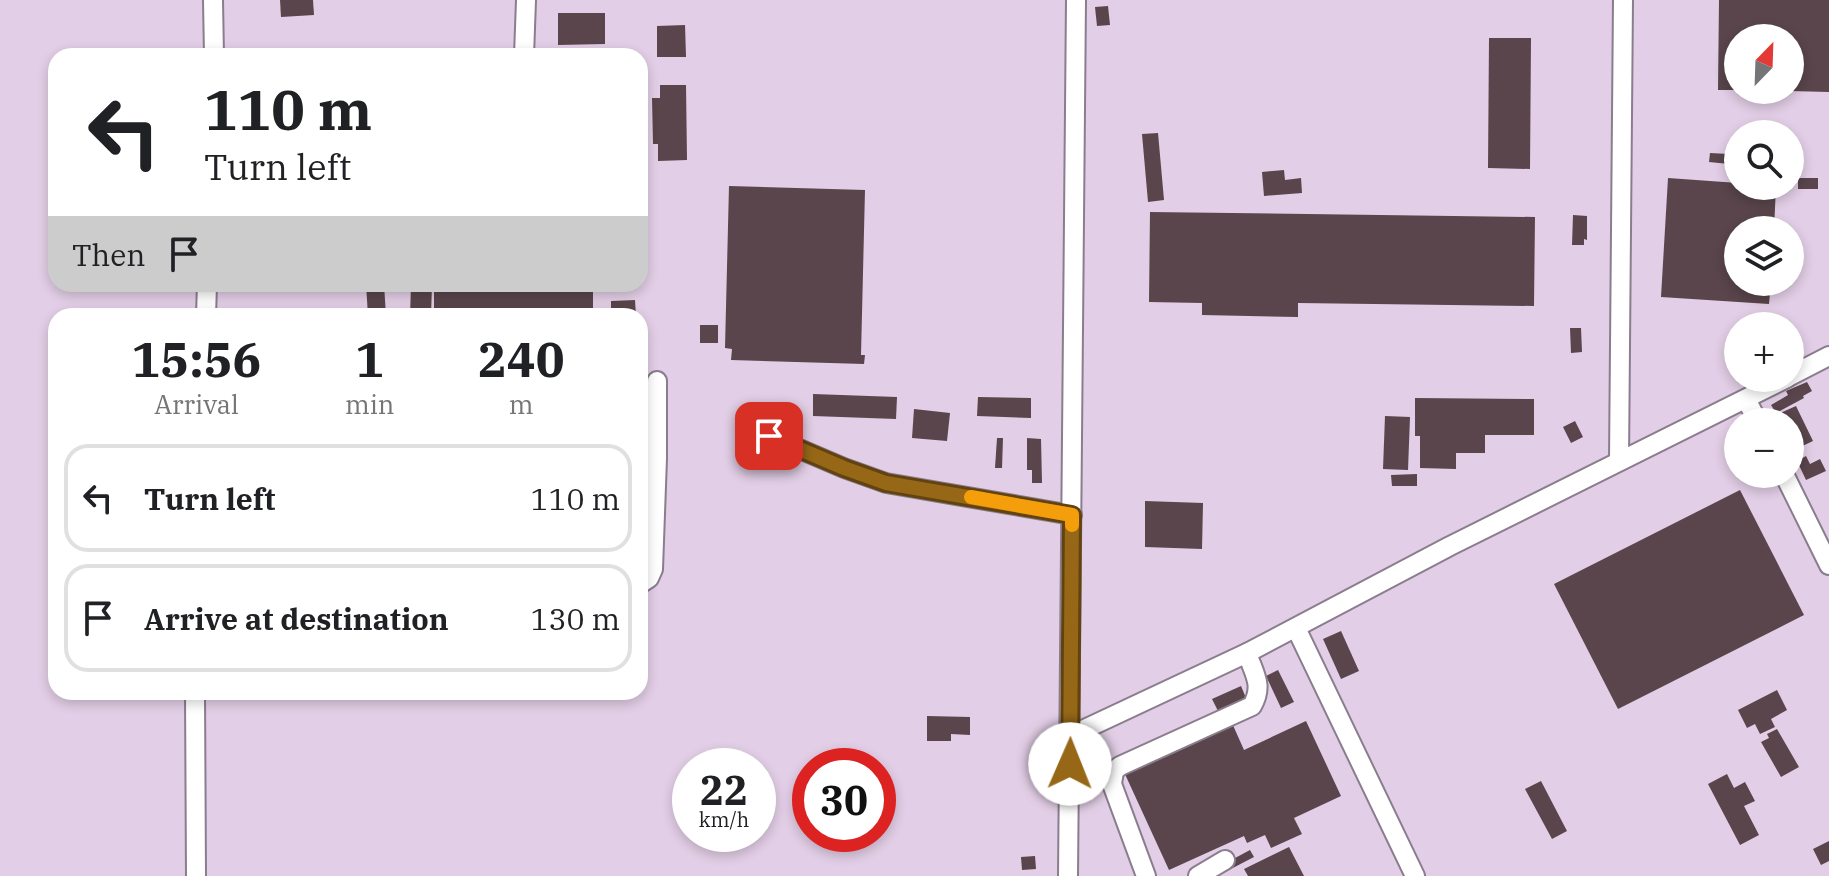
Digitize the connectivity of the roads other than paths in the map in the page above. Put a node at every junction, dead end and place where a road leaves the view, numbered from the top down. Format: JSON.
{"nodes":[{"id":1,"x":213,"y":0,"type":"edge"},
{"id":2,"x":526,"y":0,"type":"edge"},
{"id":3,"x":1076,"y":0,"type":"edge"},
{"id":4,"x":1623,"y":0,"type":"edge"},
{"id":5,"x":214,"y":48,"type":"edge"},
{"id":6,"x":524,"y":48,"type":"edge"},
{"id":7,"x":1829,"y":356,"type":"edge"},
{"id":8,"x":1804,"y":369,"type":"edge"},
{"id":9,"x":657,"y":381,"type":"dead end"},
{"id":10,"x":1759,"y":392,"type":"edge"},
{"id":11,"x":1746,"y":399,"type":"junction"},
{"id":12,"x":1751,"y":408,"type":"edge"},
{"id":13,"x":769,"y":436,"type":"dead end"},
{"id":14,"x":648,"y":458,"type":"edge"},
{"id":15,"x":1619,"y":461,"type":"junction"},
{"id":16,"x":1791,"y":488,"type":"edge"},
{"id":17,"x":1072,"y":515,"type":"junction"},
{"id":18,"x":1829,"y":565,"type":"edge"},
{"id":19,"x":648,"y":579,"type":"edge"},
{"id":20,"x":1296,"y":628,"type":"junction"},
{"id":21,"x":1247,"y":653,"type":"junction"},
{"id":22,"x":195,"y":700,"type":"edge"},
{"id":23,"x":1070,"y":736,"type":"junction"},
{"id":24,"x":1225,"y":860,"type":"dead end"},
{"id":25,"x":196,"y":876,"type":"edge"},
{"id":26,"x":1068,"y":876,"type":"edge"},
{"id":27,"x":1146,"y":876,"type":"edge"},
{"id":28,"x":1198,"y":876,"type":"edge"},
{"id":29,"x":1415,"y":876,"type":"edge"}],
"edges":[{"from":1,"to":5,"type":"street"},
{"from":2,"to":6,"type":"street"},
{"from":3,"to":17,"type":"street"},
{"from":4,"to":15,"type":"street"},
{"from":7,"to":8,"type":"street"},
{"from":9,"to":14,"type":"street"},
{"from":10,"to":11,"type":"street"},
{"from":11,"to":12,"type":"street"},
{"from":11,"to":15,"type":"street"},
{"from":13,"to":17,"type":"street"},
{"from":14,"to":19,"type":"street"},
{"from":15,"to":20,"type":"street"},
{"from":16,"to":18,"type":"street"},
{"from":17,"to":23,"type":"street"},
{"from":20,"to":21,"type":"street"},
{"from":20,"to":29,"type":"street"},
{"from":21,"to":23,"type":"street"},
{"from":21,"to":27,"type":"street"},
{"from":22,"to":25,"type":"street"},
{"from":23,"to":26,"type":"street"},
{"from":24,"to":28,"type":"street"}]}
